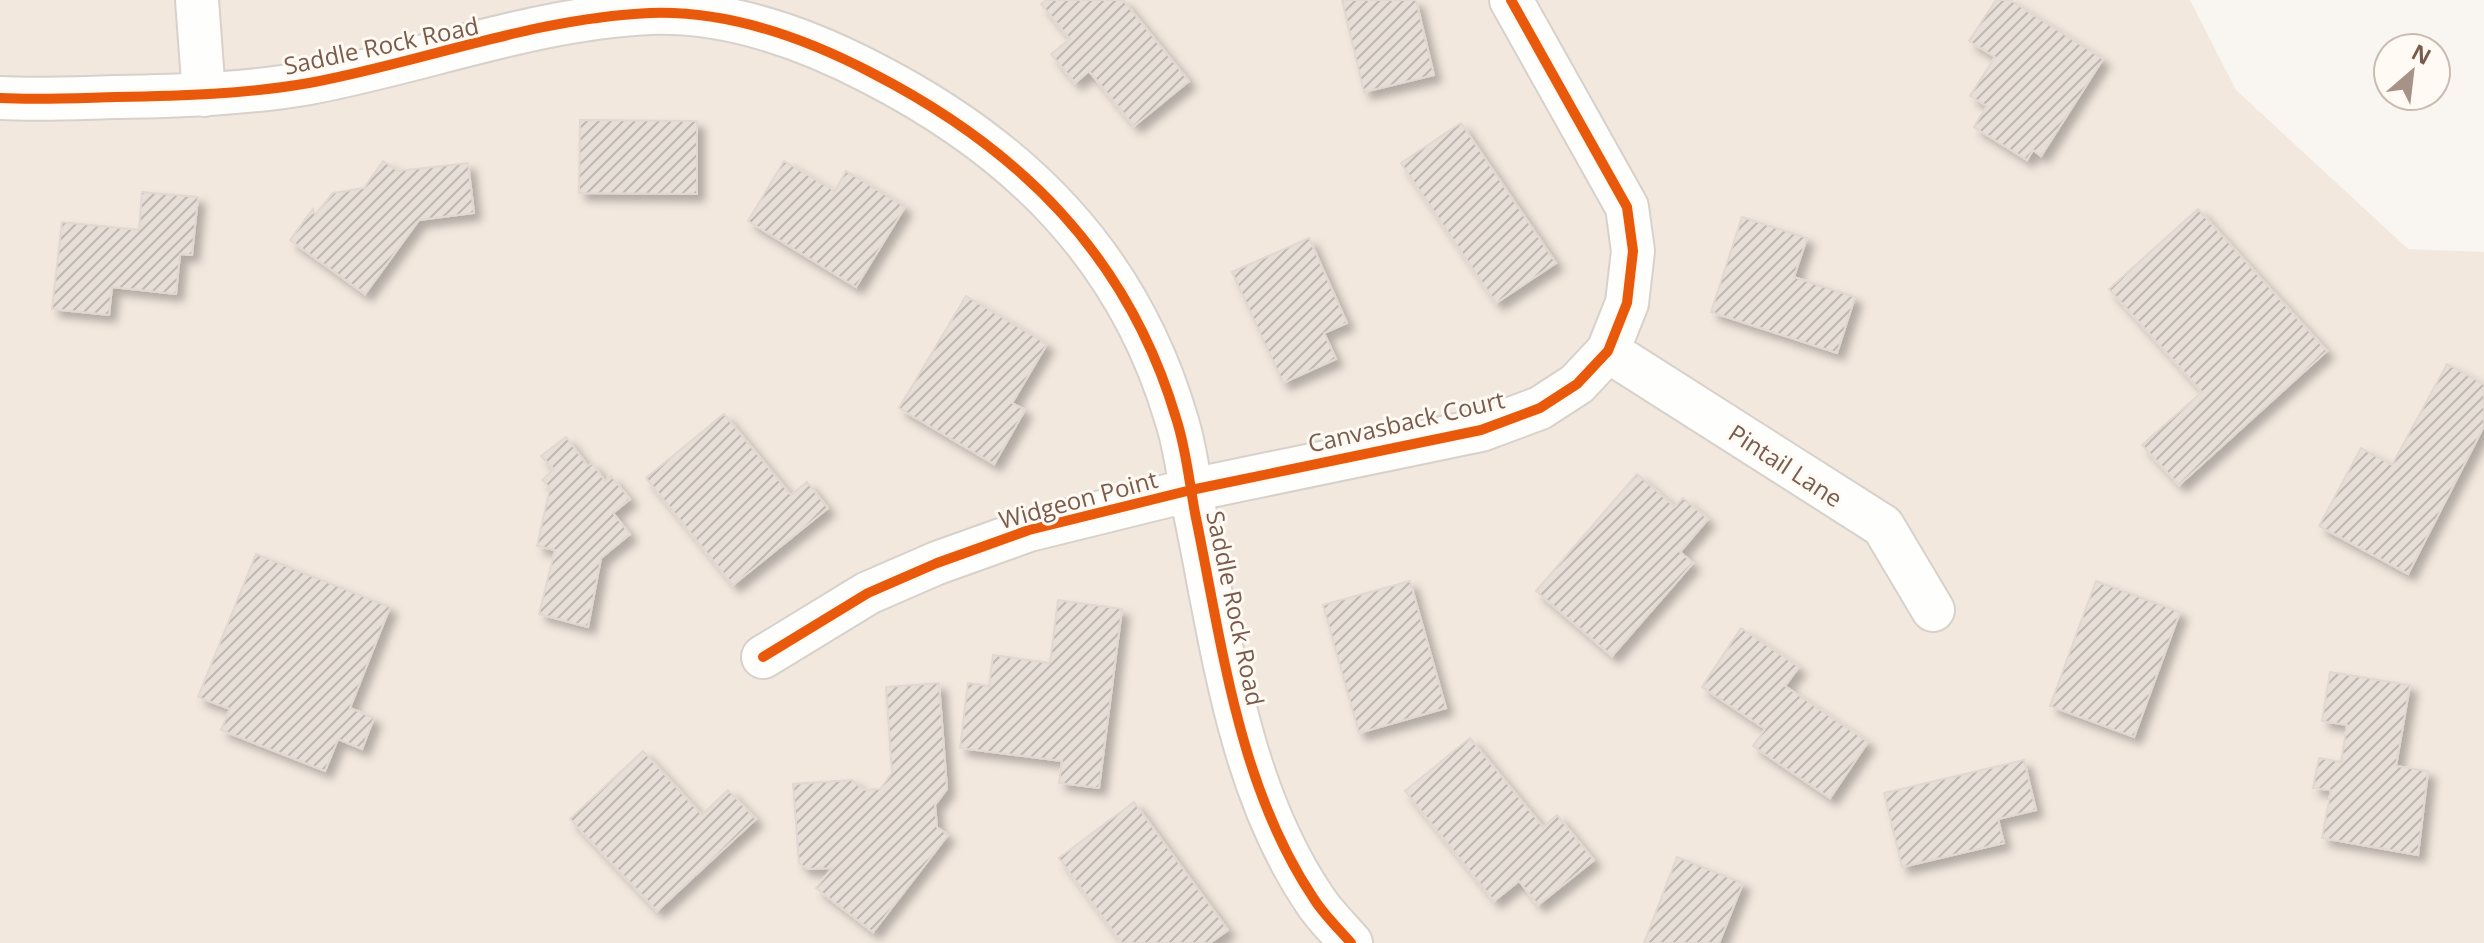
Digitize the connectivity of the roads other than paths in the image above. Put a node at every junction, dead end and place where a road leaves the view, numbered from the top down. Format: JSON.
{"nodes":[{"id":1,"x":197,"y":0,"type":"edge"},
{"id":2,"x":1511,"y":0,"type":"edge"},
{"id":3,"x":204,"y":95,"type":"junction"},
{"id":4,"x":0,"y":98,"type":"edge"},
{"id":5,"x":1608,"y":351,"type":"junction"},
{"id":6,"x":1191,"y":490,"type":"junction"},
{"id":7,"x":1933,"y":610,"type":"dead end"},
{"id":8,"x":763,"y":657,"type":"dead end"},
{"id":9,"x":1351,"y":943,"type":"edge"}],
"edges":[{"from":1,"to":3,"type":"street"},
{"from":2,"to":5,"type":"street","name":"Canvasback Court"},
{"from":3,"to":4,"type":"street","name":"Saddle Rock Road"},
{"from":3,"to":6,"type":"street","name":"Saddle Rock Road"},
{"from":5,"to":6,"type":"street","name":"Canvasback Court"},
{"from":5,"to":7,"type":"street","name":"Pintail Lane"},
{"from":6,"to":8,"type":"street","name":"Widgeon Point"},
{"from":6,"to":9,"type":"street","name":"Saddle Rock Road"}]}
